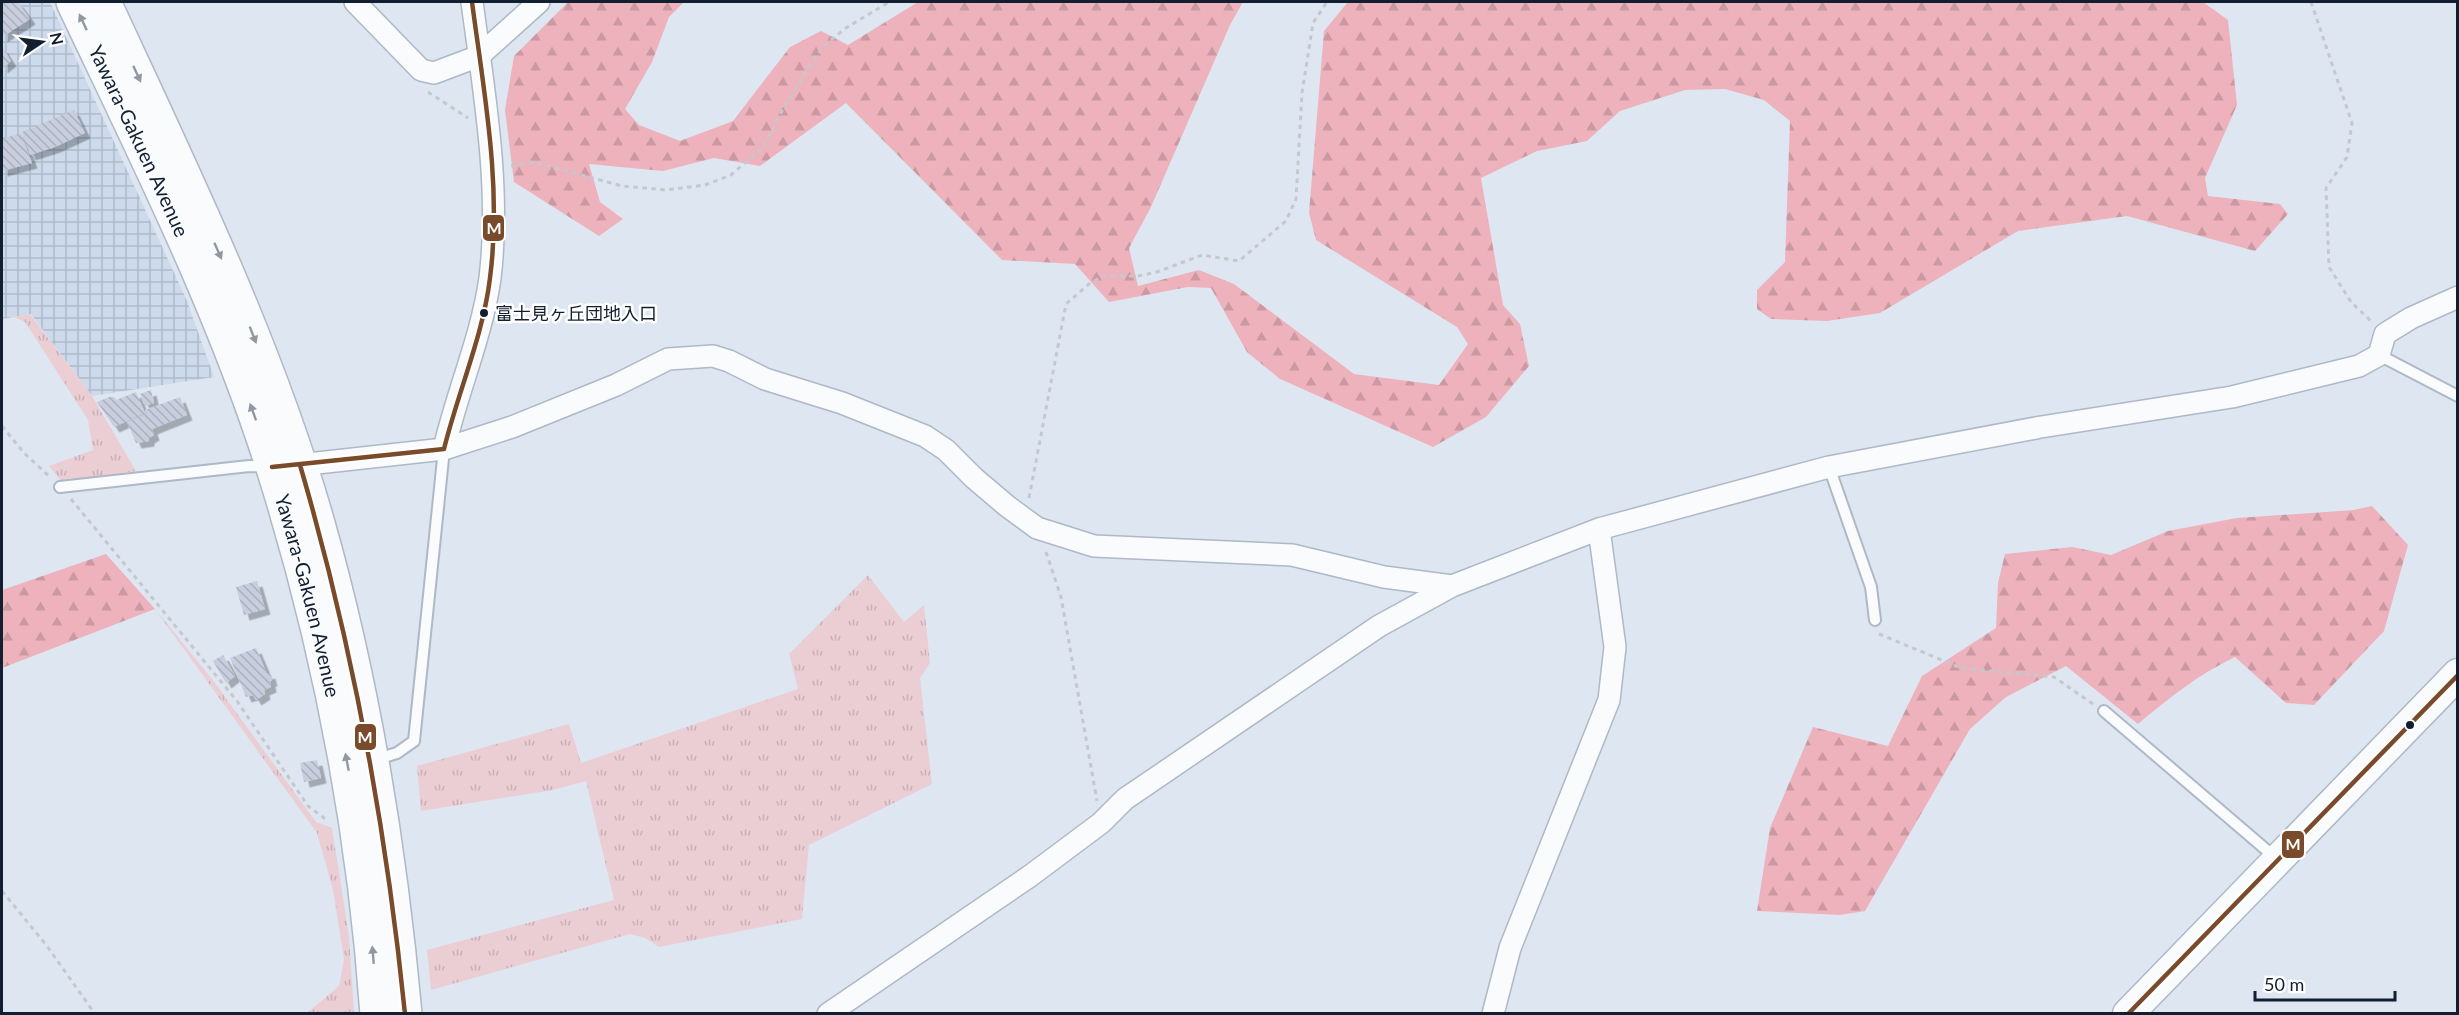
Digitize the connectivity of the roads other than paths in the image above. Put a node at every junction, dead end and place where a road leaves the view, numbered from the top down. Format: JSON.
{"nodes":[{"id":1,"x":73,"y":2,"type":"edge"},
{"id":2,"x":104,"y":2,"type":"edge"},
{"id":3,"x":355,"y":2,"type":"edge"},
{"id":4,"x":472,"y":2,"type":"edge"},
{"id":5,"x":539,"y":2,"type":"edge"},
{"id":6,"x":479,"y":56,"type":"junction"},
{"id":7,"x":2457,"y":297,"type":"edge"},
{"id":8,"x":2379,"y":355,"type":"junction"},
{"id":9,"x":2457,"y":396,"type":"edge"},
{"id":10,"x":444,"y":449,"type":"junction"},
{"id":11,"x":286,"y":466,"type":"junction"},
{"id":12,"x":1829,"y":467,"type":"junction"},
{"id":13,"x":60,"y":487,"type":"road end"},
{"id":14,"x":1599,"y":529,"type":"junction"},
{"id":15,"x":1452,"y":586,"type":"junction"},
{"id":16,"x":1875,"y":620,"type":"road end"},
{"id":17,"x":2457,"y":674,"type":"edge"},
{"id":18,"x":2104,"y":711,"type":"road end"},
{"id":19,"x":373,"y":760,"type":"junction"},
{"id":20,"x":2278,"y":859,"type":"junction"},
{"id":21,"x":377,"y":1014,"type":"edge"},
{"id":22,"x":405,"y":1014,"type":"edge"},
{"id":23,"x":828,"y":1014,"type":"edge"},
{"id":24,"x":1493,"y":1014,"type":"edge"},
{"id":25,"x":2127,"y":1014,"type":"edge"}],
"edges":[{"from":11,"to":1,"type":"highway","name":"Yawara-Gakuen Avenue","one_way":true},
{"from":2,"to":11,"type":"highway","name":"Yawara-Gakuen Avenue","one_way":true},
{"from":3,"to":6,"type":"street"},
{"from":4,"to":6,"type":"street"},
{"from":5,"to":6,"type":"street"},
{"from":6,"to":10,"type":"street"},
{"from":7,"to":8,"type":"street"},
{"from":8,"to":9,"type":"lane"},
{"from":8,"to":12,"type":"street"},
{"from":10,"to":11,"type":"street"},
{"from":10,"to":15,"type":"street"},
{"from":10,"to":19,"type":"lane"},
{"from":11,"to":13,"type":"lane"},
{"from":11,"to":19,"type":"highway","name":"Yawara-Gakuen Avenue"},
{"from":21,"to":11,"type":"highway","name":"Yawara-Gakuen Avenue","one_way":true},
{"from":12,"to":14,"type":"street"},
{"from":12,"to":16,"type":"lane"},
{"from":14,"to":15,"type":"street"},
{"from":14,"to":24,"type":"street"},
{"from":15,"to":23,"type":"street"},
{"from":17,"to":20,"type":"street"},
{"from":18,"to":20,"type":"lane"},
{"from":19,"to":22,"type":"highway","name":"Yawara-Gakuen Avenue"},
{"from":20,"to":25,"type":"street"}]}
